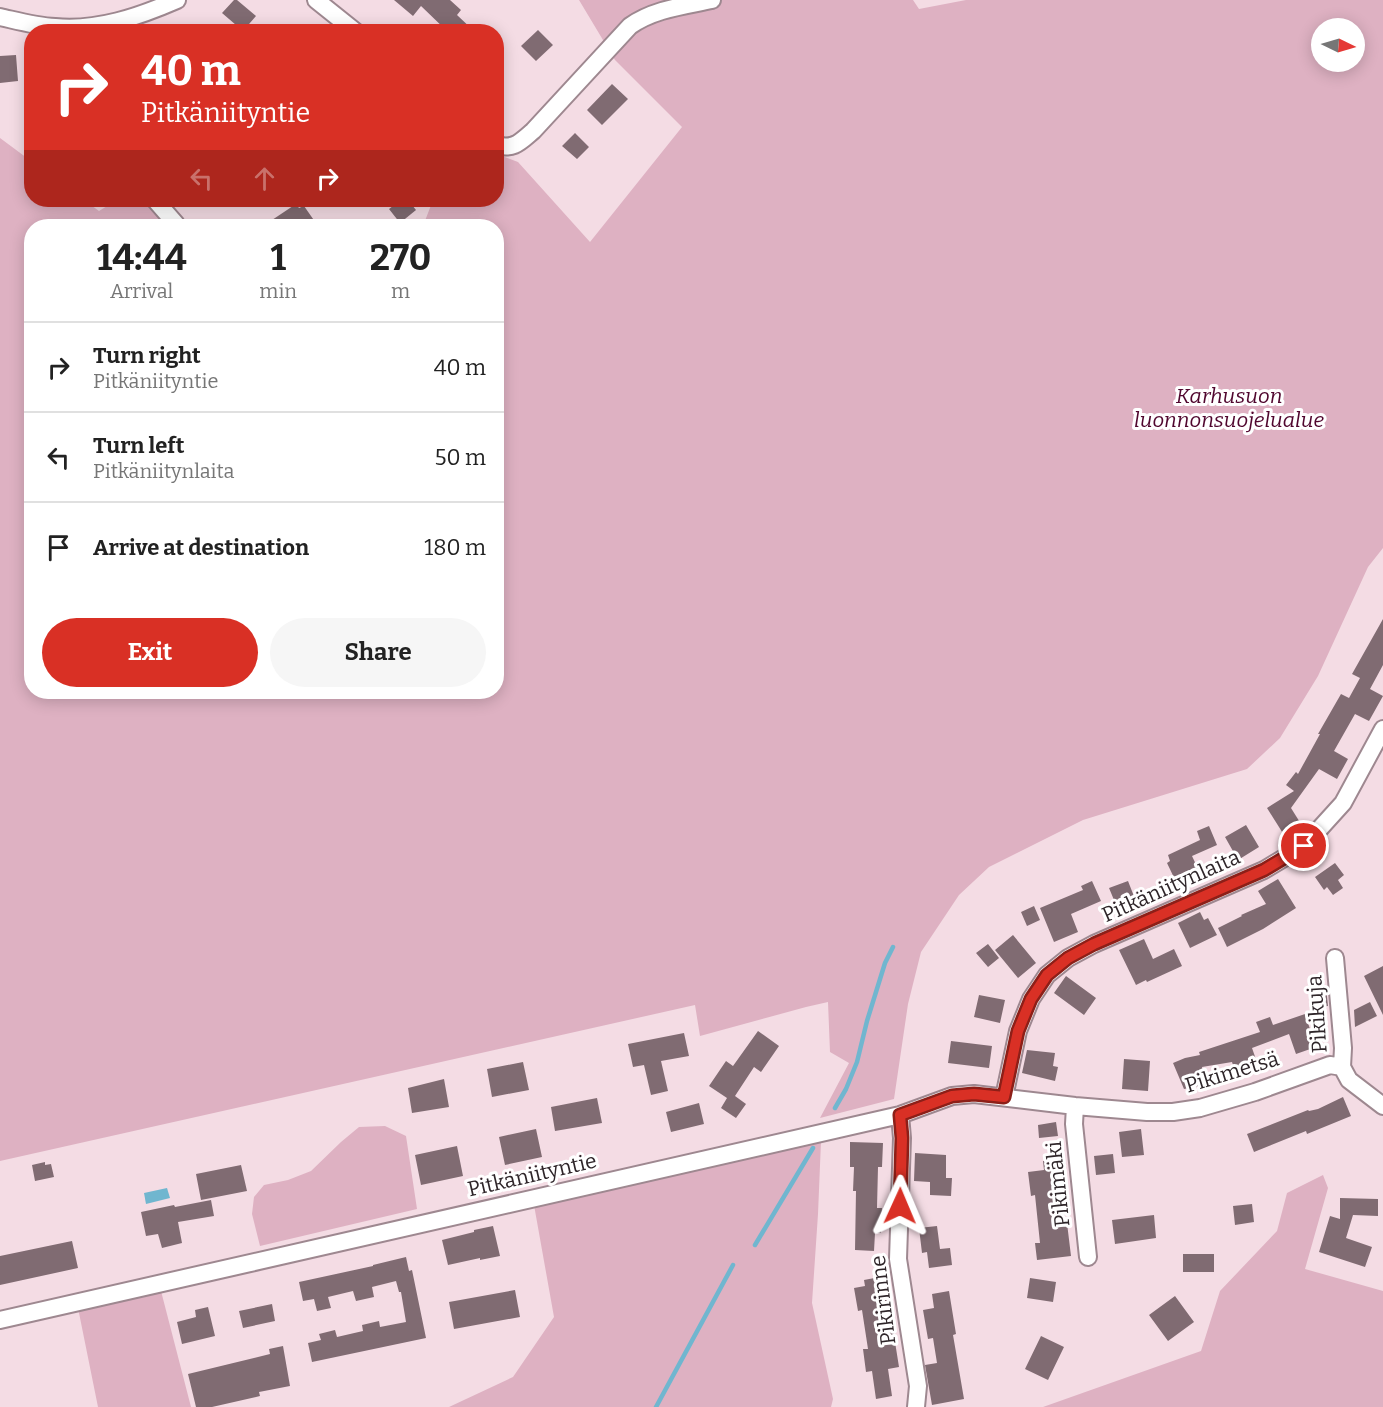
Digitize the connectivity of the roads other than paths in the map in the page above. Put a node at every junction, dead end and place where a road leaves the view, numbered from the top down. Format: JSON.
{"nodes":[{"id":1,"x":177,"y":0,"type":"edge"},
{"id":2,"x":316,"y":0,"type":"edge"},
{"id":3,"x":712,"y":0,"type":"edge"},
{"id":4,"x":0,"y":17,"type":"edge"},
{"id":5,"x":35,"y":24,"type":"edge"},
{"id":6,"x":115,"y":24,"type":"edge"},
{"id":7,"x":346,"y":24,"type":"edge"},
{"id":8,"x":504,"y":148,"type":"edge"},
{"id":9,"x":161,"y":207,"type":"edge"},
{"id":10,"x":172,"y":219,"type":"edge"},
{"id":11,"x":1383,"y":729,"type":"edge"},
{"id":12,"x":1335,"y":958,"type":"dead end"},
{"id":13,"x":1342,"y":1067,"type":"junction"},
{"id":14,"x":1004,"y":1097,"type":"junction"},
{"id":15,"x":1383,"y":1106,"type":"edge"},
{"id":16,"x":1075,"y":1107,"type":"junction"},
{"id":17,"x":900,"y":1115,"type":"junction"},
{"id":18,"x":1088,"y":1257,"type":"dead end"},
{"id":19,"x":0,"y":1320,"type":"edge"},
{"id":20,"x":916,"y":1407,"type":"edge"}],
"edges":[{"from":1,"to":6,"type":"street"},
{"from":2,"to":7,"type":"street"},
{"from":3,"to":8,"type":"street"},
{"from":4,"to":5,"type":"street"},
{"from":9,"to":10,"type":"street"},
{"from":11,"to":14,"type":"street","name":"Pitkäniitynlaita"},
{"from":12,"to":13,"type":"street","name":"Pikikuja"},
{"from":13,"to":15,"type":"street"},
{"from":13,"to":16,"type":"street","name":"Pikimetsä"},
{"from":14,"to":16,"type":"street","name":"Pitkäniityntie"},
{"from":14,"to":17,"type":"street","name":"Pitkäniityntie"},
{"from":16,"to":18,"type":"street","name":"Pikimäki"},
{"from":17,"to":19,"type":"street","name":"Pitkäniityntie"},
{"from":17,"to":20,"type":"street","name":"Pikirinne"}]}
